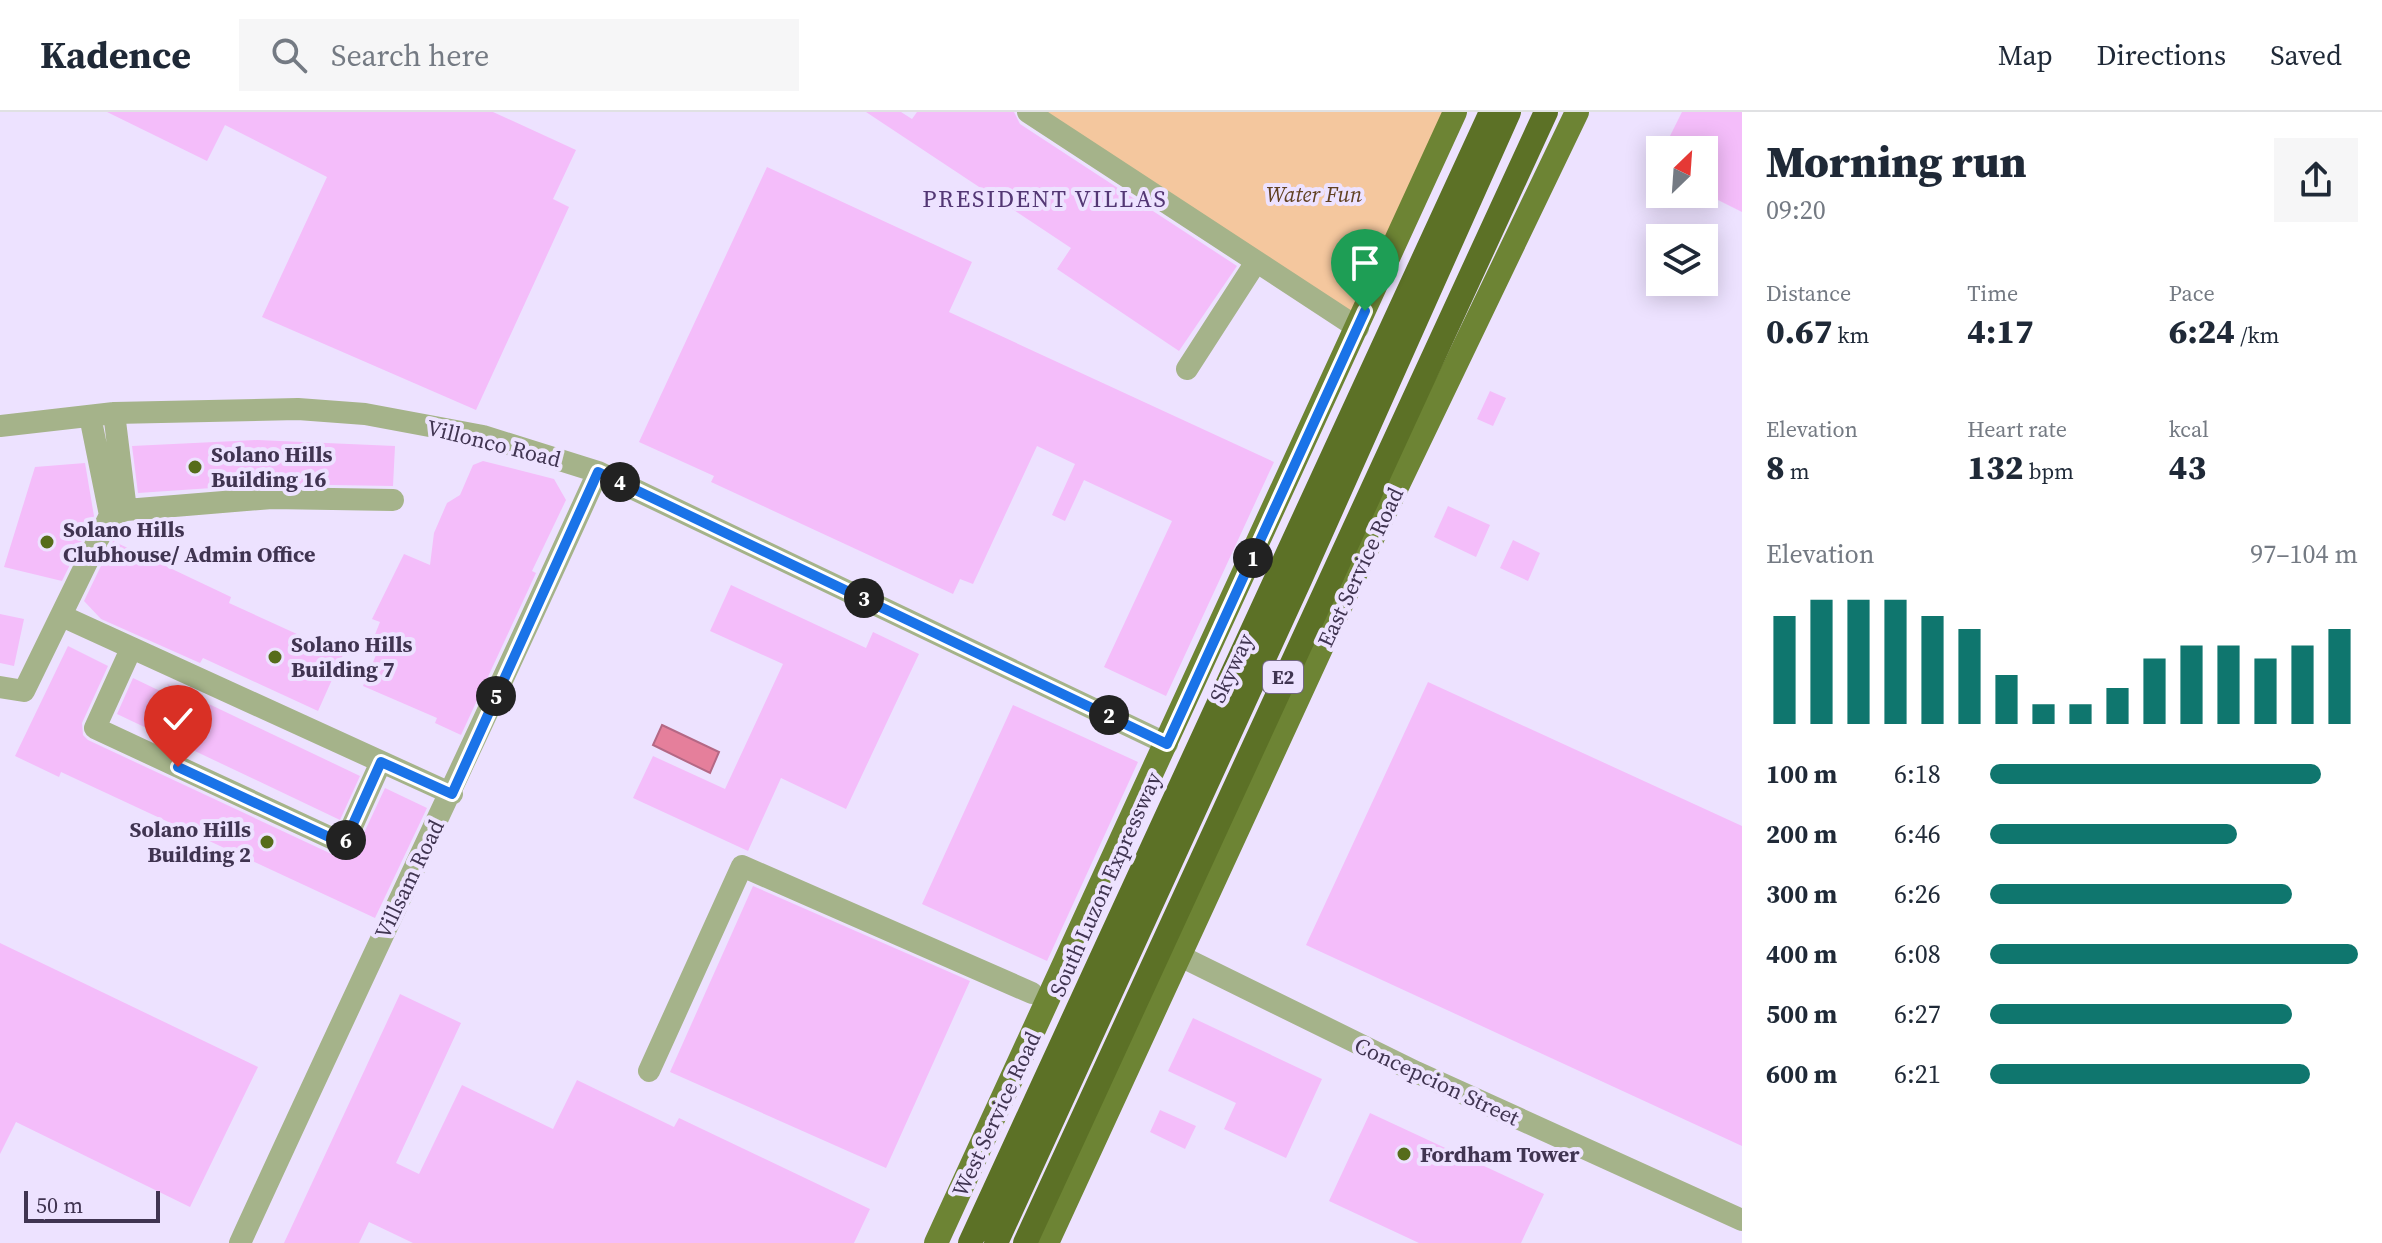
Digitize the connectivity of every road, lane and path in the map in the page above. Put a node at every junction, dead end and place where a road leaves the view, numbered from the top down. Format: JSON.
{"nodes":[{"id":1,"x":1028,"y":112,"type":"edge"},
{"id":2,"x":1455,"y":112,"type":"edge"},
{"id":3,"x":1491,"y":112,"type":"edge"},
{"id":4,"x":1509,"y":112,"type":"edge"},
{"id":5,"x":1530,"y":112,"type":"edge"},
{"id":6,"x":1546,"y":112,"type":"edge"},
{"id":7,"x":1577,"y":112,"type":"edge"},
{"id":8,"x":1256,"y":262,"type":"junction"},
{"id":9,"x":1358,"y":328,"type":"junction"},
{"id":10,"x":1187,"y":369,"type":"dead end"},
{"id":11,"x":114,"y":413,"type":"junction"},
{"id":12,"x":90,"y":416,"type":"junction"},
{"id":13,"x":0,"y":426,"type":"edge"},
{"id":14,"x":107,"y":446,"type":"junction"},
{"id":15,"x":598,"y":472,"type":"junction"},
{"id":16,"x":393,"y":500,"type":"dead end"},
{"id":17,"x":118,"y":513,"type":"junction"},
{"id":18,"x":62,"y":616,"type":"junction"},
{"id":19,"x":131,"y":649,"type":"junction"},
{"id":20,"x":0,"y":687,"type":"edge"},
{"id":21,"x":1167,"y":744,"type":"junction"},
{"id":22,"x":381,"y":762,"type":"junction"},
{"id":23,"x":452,"y":794,"type":"junction"},
{"id":24,"x":1178,"y":955,"type":"junction"},
{"id":25,"x":1032,"y":993,"type":"dead end"},
{"id":26,"x":649,"y":1071,"type":"dead end"},
{"id":27,"x":1742,"y":1220,"type":"edge"},
{"id":28,"x":240,"y":1243,"type":"edge"},
{"id":29,"x":936,"y":1243,"type":"edge"},
{"id":30,"x":970,"y":1243,"type":"edge"},
{"id":31,"x":996,"y":1243,"type":"edge"},
{"id":32,"x":1022,"y":1243,"type":"edge"},
{"id":33,"x":1047,"y":1243,"type":"edge"}],
"edges":[{"from":1,"to":8,"type":"street"},
{"from":2,"to":9,"type":"main road","name":"West Service Road"},
{"from":3,"to":30,"type":"highway","name":"South Luzon Expressway","number":"E2"},
{"from":4,"to":31,"type":"highway","name":"Skyway","number":"E2"},
{"from":5,"to":32,"type":"highway","name":"Skyway","number":"E2"},
{"from":6,"to":32,"type":"highway","number":"E2"},
{"from":7,"to":24,"type":"main road","name":"East Service Road"},
{"from":8,"to":9,"type":"street"},
{"from":8,"to":10,"type":"street"},
{"from":9,"to":21,"type":"main road","name":"West Service Road"},
{"from":11,"to":12,"type":"street","name":"Villonco Road"},
{"from":11,"to":14,"type":"street"},
{"from":11,"to":15,"type":"street","name":"Villonco Road"},
{"from":12,"to":13,"type":"street","name":"Villonco Road"},
{"from":12,"to":14,"type":"street"},
{"from":14,"to":17,"type":"street"},
{"from":15,"to":21,"type":"street","name":"Villonco Road"},
{"from":15,"to":23,"type":"street","name":"Villsam Road"},
{"from":16,"to":17,"type":"street"},
{"from":17,"to":18,"type":"street"},
{"from":18,"to":19,"type":"street"},
{"from":18,"to":20,"type":"street"},
{"from":19,"to":22,"type":"street"},
{"from":19,"to":22,"type":"street"},
{"from":21,"to":29,"type":"main road","name":"West Service Road"},
{"from":22,"to":23,"type":"street"},
{"from":23,"to":28,"type":"street","name":"Villsam Road"},
{"from":24,"to":27,"type":"street","name":"Concepcion Street"},
{"from":24,"to":33,"type":"main road","name":"East Service Road"},
{"from":25,"to":26,"type":"street"}]}
